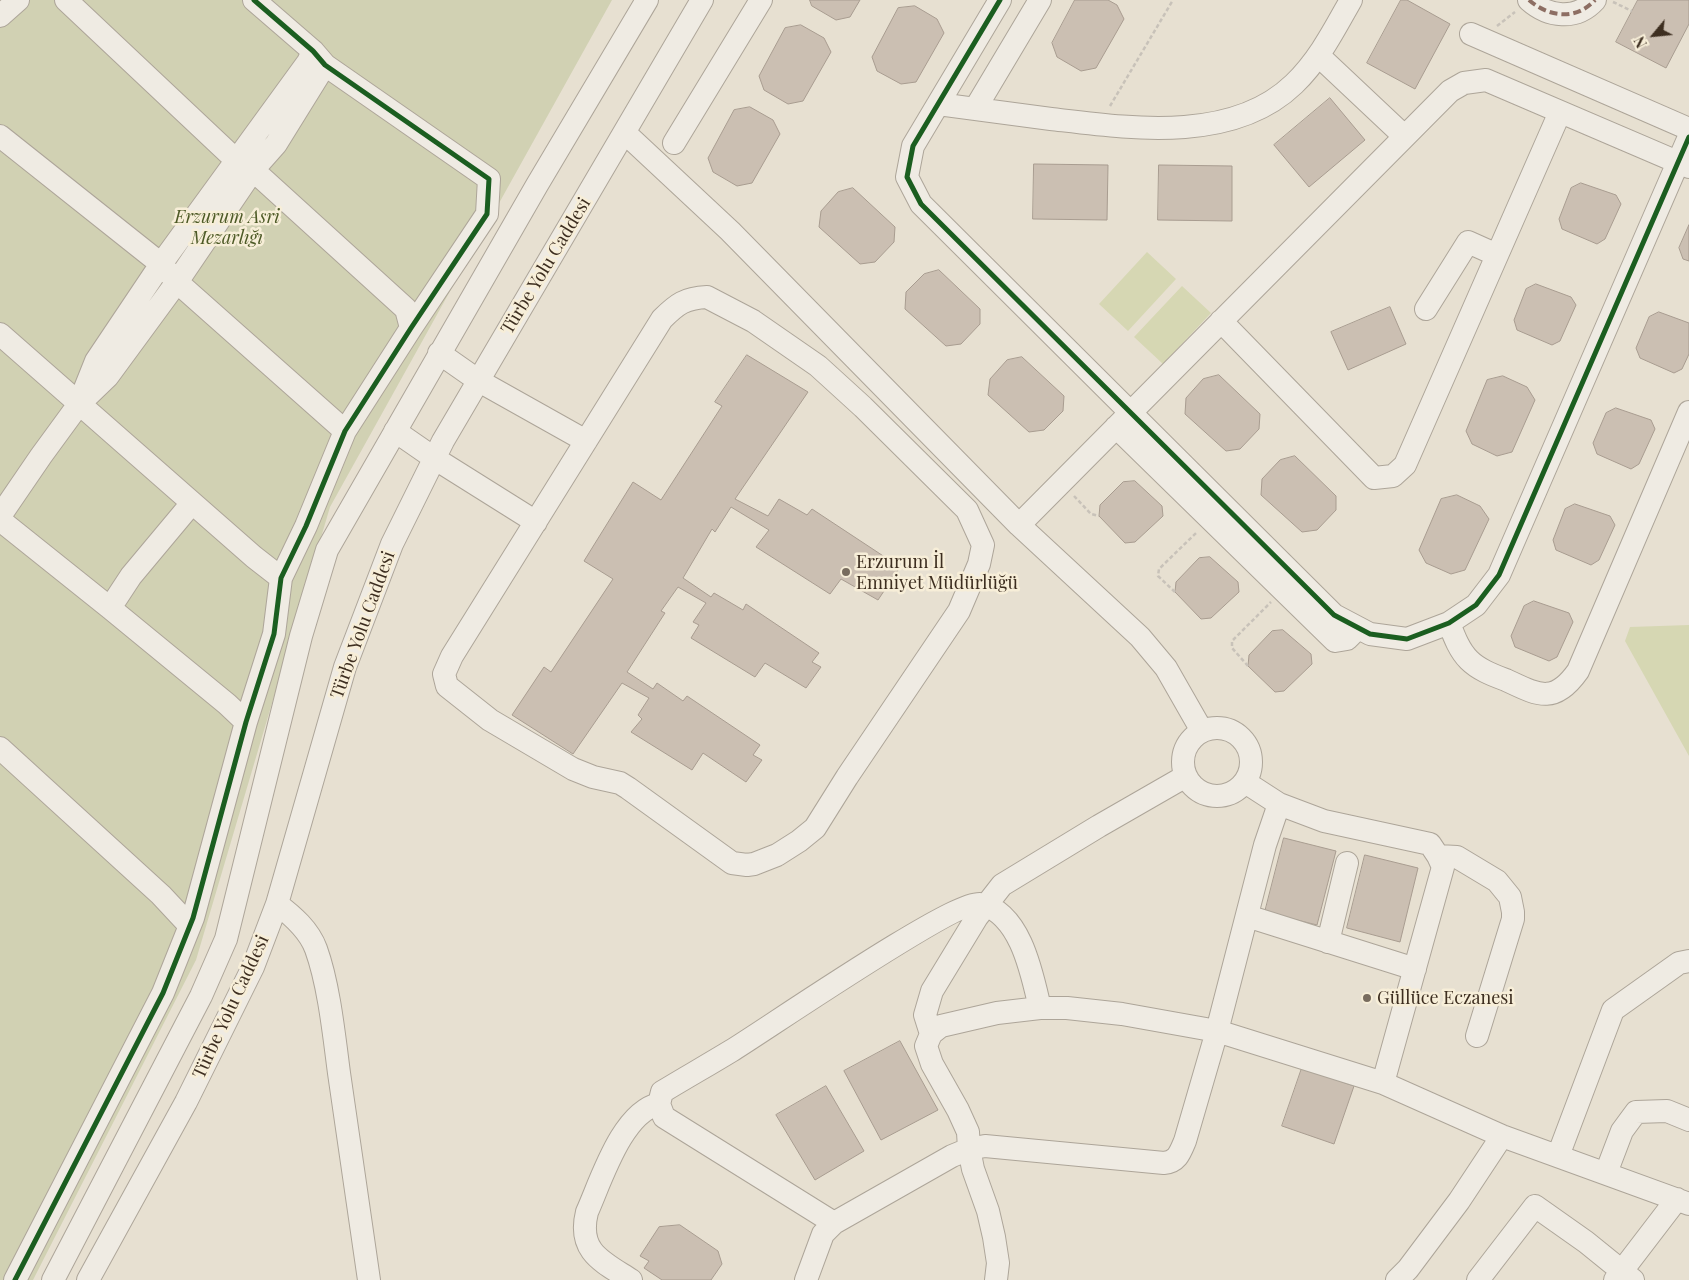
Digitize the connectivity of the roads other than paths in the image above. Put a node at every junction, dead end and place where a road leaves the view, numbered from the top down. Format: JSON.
{"nodes":[{"id":1,"x":18,"y":0,"type":"edge"},
{"id":2,"x":66,"y":0,"type":"edge"},
{"id":3,"x":254,"y":0,"type":"edge"},
{"id":4,"x":647,"y":0,"type":"edge"},
{"id":5,"x":702,"y":0,"type":"edge"},
{"id":6,"x":761,"y":0,"type":"edge"},
{"id":7,"x":1000,"y":0,"type":"edge"},
{"id":8,"x":1040,"y":0,"type":"edge"},
{"id":9,"x":1351,"y":0,"type":"edge"},
{"id":10,"x":1529,"y":0,"type":"edge"},
{"id":11,"x":1595,"y":0,"type":"edge"},
{"id":12,"x":0,"y":16,"type":"edge"},
{"id":13,"x":1471,"y":34,"type":"dead end"},
{"id":14,"x":1319,"y":56,"type":"junction"},
{"id":15,"x":319,"y":58,"type":"junction"},
{"id":16,"x":938,"y":104,"type":"junction"},
{"id":17,"x":975,"y":109,"type":"junction"},
{"id":18,"x":1560,"y":112,"type":"junction"},
{"id":19,"x":1689,"y":129,"type":"edge"},
{"id":20,"x":625,"y":133,"type":"junction"},
{"id":21,"x":0,"y":136,"type":"edge"},
{"id":22,"x":1404,"y":136,"type":"junction"},
{"id":23,"x":1689,"y":137,"type":"edge"},
{"id":24,"x":674,"y":143,"type":"dead end"},
{"id":25,"x":245,"y":165,"type":"junction"},
{"id":26,"x":1683,"y":165,"type":"edge"},
{"id":27,"x":1497,"y":255,"type":"junction"},
{"id":28,"x":161,"y":264,"type":"junction"},
{"id":29,"x":177,"y":282,"type":"junction"},
{"id":30,"x":1426,"y":309,"type":"dead end"},
{"id":31,"x":1221,"y":321,"type":"junction"},
{"id":32,"x":411,"y":328,"type":"junction"},
{"id":33,"x":0,"y":334,"type":"edge"},
{"id":34,"x":439,"y":353,"type":"junction"},
{"id":35,"x":478,"y":381,"type":"junction"},
{"id":36,"x":79,"y":404,"type":"junction"},
{"id":37,"x":1689,"y":412,"type":"edge"},
{"id":38,"x":1123,"y":420,"type":"junction"},
{"id":39,"x":345,"y":431,"type":"junction"},
{"id":40,"x":395,"y":431,"type":"junction"},
{"id":41,"x":586,"y":441,"type":"junction"},
{"id":42,"x":434,"y":458,"type":"junction"},
{"id":43,"x":192,"y":503,"type":"junction"},
{"id":44,"x":0,"y":518,"type":"edge"},
{"id":45,"x":536,"y":522,"type":"junction"},
{"id":46,"x":1019,"y":525,"type":"junction"},
{"id":47,"x":281,"y":578,"type":"junction"},
{"id":48,"x":110,"y":608,"type":"junction"},
{"id":49,"x":1449,"y":623,"type":"junction"},
{"id":50,"x":1358,"y":628,"type":"junction"},
{"id":51,"x":246,"y":722,"type":"junction"},
{"id":52,"x":1202,"y":731,"type":"junction"},
{"id":53,"x":0,"y":748,"type":"edge"},
{"id":54,"x":1186,"y":776,"type":"junction"},
{"id":55,"x":1244,"y":782,"type":"junction"},
{"id":56,"x":1279,"y":804,"type":"junction"},
{"id":57,"x":1438,"y":856,"type":"junction"},
{"id":58,"x":1347,"y":863,"type":"dead end"},
{"id":59,"x":277,"y":904,"type":"junction"},
{"id":60,"x":986,"y":905,"type":"junction"},
{"id":61,"x":1246,"y":916,"type":"junction"},
{"id":62,"x":189,"y":925,"type":"junction"},
{"id":63,"x":1328,"y":942,"type":"junction"},
{"id":64,"x":1686,"y":959,"type":"edge"},
{"id":65,"x":1415,"y":969,"type":"junction"},
{"id":66,"x":1040,"y":1008,"type":"junction"},
{"id":67,"x":1217,"y":1031,"type":"junction"},
{"id":68,"x":931,"y":1034,"type":"junction"},
{"id":69,"x":1477,"y":1036,"type":"dead end"},
{"id":70,"x":1384,"y":1083,"type":"junction"},
{"id":71,"x":658,"y":1104,"type":"junction"},
{"id":72,"x":1689,"y":1120,"type":"edge"},
{"id":73,"x":1502,"y":1136,"type":"junction"},
{"id":74,"x":969,"y":1149,"type":"junction"},
{"id":75,"x":1558,"y":1156,"type":"junction"},
{"id":76,"x":1606,"y":1173,"type":"junction"},
{"id":77,"x":1683,"y":1202,"type":"edge"},
{"id":78,"x":834,"y":1223,"type":"junction"},
{"id":79,"x":1624,"y":1277,"type":"edge"},
{"id":80,"x":15,"y":1280,"type":"edge"},
{"id":81,"x":53,"y":1280,"type":"edge"},
{"id":82,"x":88,"y":1280,"type":"edge"},
{"id":83,"x":369,"y":1280,"type":"edge"},
{"id":84,"x":631,"y":1280,"type":"edge"},
{"id":85,"x":806,"y":1280,"type":"edge"},
{"id":86,"x":996,"y":1280,"type":"edge"},
{"id":87,"x":1397,"y":1280,"type":"edge"},
{"id":88,"x":1478,"y":1280,"type":"edge"}],
"edges":[{"from":1,"to":12,"type":"street"},
{"from":2,"to":25,"type":"street"},
{"from":3,"to":15,"type":"street"},
{"from":4,"to":34,"type":"street","name":"Türbe Yolu Caddesi"},
{"from":5,"to":20,"type":"street","name":"Türbe Yolu Caddesi"},
{"from":6,"to":24,"type":"street"},
{"from":7,"to":16,"type":"street"},
{"from":8,"to":17,"type":"street"},
{"from":9,"to":14,"type":"street"},
{"from":10,"to":11,"type":"street"},
{"from":13,"to":19,"type":"street"},
{"from":14,"to":17,"type":"street"},
{"from":14,"to":22,"type":"street"},
{"from":15,"to":25,"type":"street"},
{"from":15,"to":32,"type":"street"},
{"from":16,"to":17,"type":"street"},
{"from":16,"to":38,"type":"street"},
{"from":18,"to":22,"type":"street"},
{"from":18,"to":26,"type":"street"},
{"from":18,"to":27,"type":"street"},
{"from":20,"to":35,"type":"street","name":"Türbe Yolu Caddesi"},
{"from":20,"to":46,"type":"street"},
{"from":21,"to":28,"type":"street"},
{"from":22,"to":31,"type":"street"},
{"from":23,"to":26,"type":"street"},
{"from":25,"to":28,"type":"street"},
{"from":25,"to":29,"type":"street"},
{"from":25,"to":32,"type":"street"},
{"from":26,"to":49,"type":"street"},
{"from":27,"to":30,"type":"street"},
{"from":27,"to":31,"type":"street"},
{"from":28,"to":29,"type":"street"},
{"from":28,"to":36,"type":"street"},
{"from":29,"to":36,"type":"street"},
{"from":29,"to":39,"type":"street"},
{"from":31,"to":38,"type":"street"},
{"from":32,"to":39,"type":"street"},
{"from":33,"to":36,"type":"street"},
{"from":34,"to":35,"type":"street"},
{"from":34,"to":40,"type":"street","name":"Türbe Yolu Caddesi"},
{"from":35,"to":41,"type":"street"},
{"from":35,"to":42,"type":"street","name":"Türbe Yolu Caddesi"},
{"from":36,"to":43,"type":"street"},
{"from":36,"to":44,"type":"street"},
{"from":37,"to":49,"type":"street"},
{"from":38,"to":46,"type":"street"},
{"from":38,"to":50,"type":"street"},
{"from":38,"to":50,"type":"street"},
{"from":39,"to":47,"type":"street"},
{"from":40,"to":42,"type":"street"},
{"from":40,"to":81,"type":"street","name":"Türbe Yolu Caddesi"},
{"from":41,"to":45,"type":"street"},
{"from":41,"to":45,"type":"street"},
{"from":42,"to":45,"type":"street"},
{"from":42,"to":59,"type":"street","name":"Türbe Yolu Caddesi"},
{"from":43,"to":47,"type":"street"},
{"from":43,"to":48,"type":"street"},
{"from":44,"to":48,"type":"street"},
{"from":46,"to":52,"type":"street"},
{"from":47,"to":51,"type":"street"},
{"from":48,"to":51,"type":"street"},
{"from":49,"to":50,"type":"street"},
{"from":51,"to":62,"type":"street"},
{"from":52,"to":54,"type":"street"},
{"from":52,"to":55,"type":"street"},
{"from":53,"to":62,"type":"street"},
{"from":54,"to":55,"type":"street"},
{"from":54,"to":60,"type":"street"},
{"from":55,"to":56,"type":"street"},
{"from":56,"to":57,"type":"street"},
{"from":56,"to":61,"type":"street"},
{"from":57,"to":65,"type":"street"},
{"from":57,"to":69,"type":"street"},
{"from":58,"to":63,"type":"street"},
{"from":59,"to":82,"type":"street","name":"Türbe Yolu Caddesi"},
{"from":59,"to":83,"type":"street"},
{"from":60,"to":66,"type":"street"},
{"from":60,"to":68,"type":"street"},
{"from":60,"to":71,"type":"street"},
{"from":61,"to":63,"type":"street"},
{"from":61,"to":67,"type":"street"},
{"from":62,"to":80,"type":"street"},
{"from":63,"to":65,"type":"street"},
{"from":64,"to":75,"type":"street"},
{"from":65,"to":70,"type":"street"},
{"from":66,"to":67,"type":"street"},
{"from":66,"to":68,"type":"street"},
{"from":67,"to":70,"type":"street"},
{"from":67,"to":74,"type":"street"},
{"from":68,"to":74,"type":"street"},
{"from":70,"to":73,"type":"street"},
{"from":71,"to":78,"type":"street"},
{"from":71,"to":84,"type":"street"},
{"from":72,"to":76,"type":"street"},
{"from":73,"to":75,"type":"street"},
{"from":73,"to":87,"type":"street"},
{"from":74,"to":78,"type":"street"},
{"from":74,"to":86,"type":"street"},
{"from":75,"to":76,"type":"street"},
{"from":76,"to":77,"type":"street"},
{"from":77,"to":79,"type":"street"},
{"from":78,"to":85,"type":"street"},
{"from":79,"to":88,"type":"street"}]}
